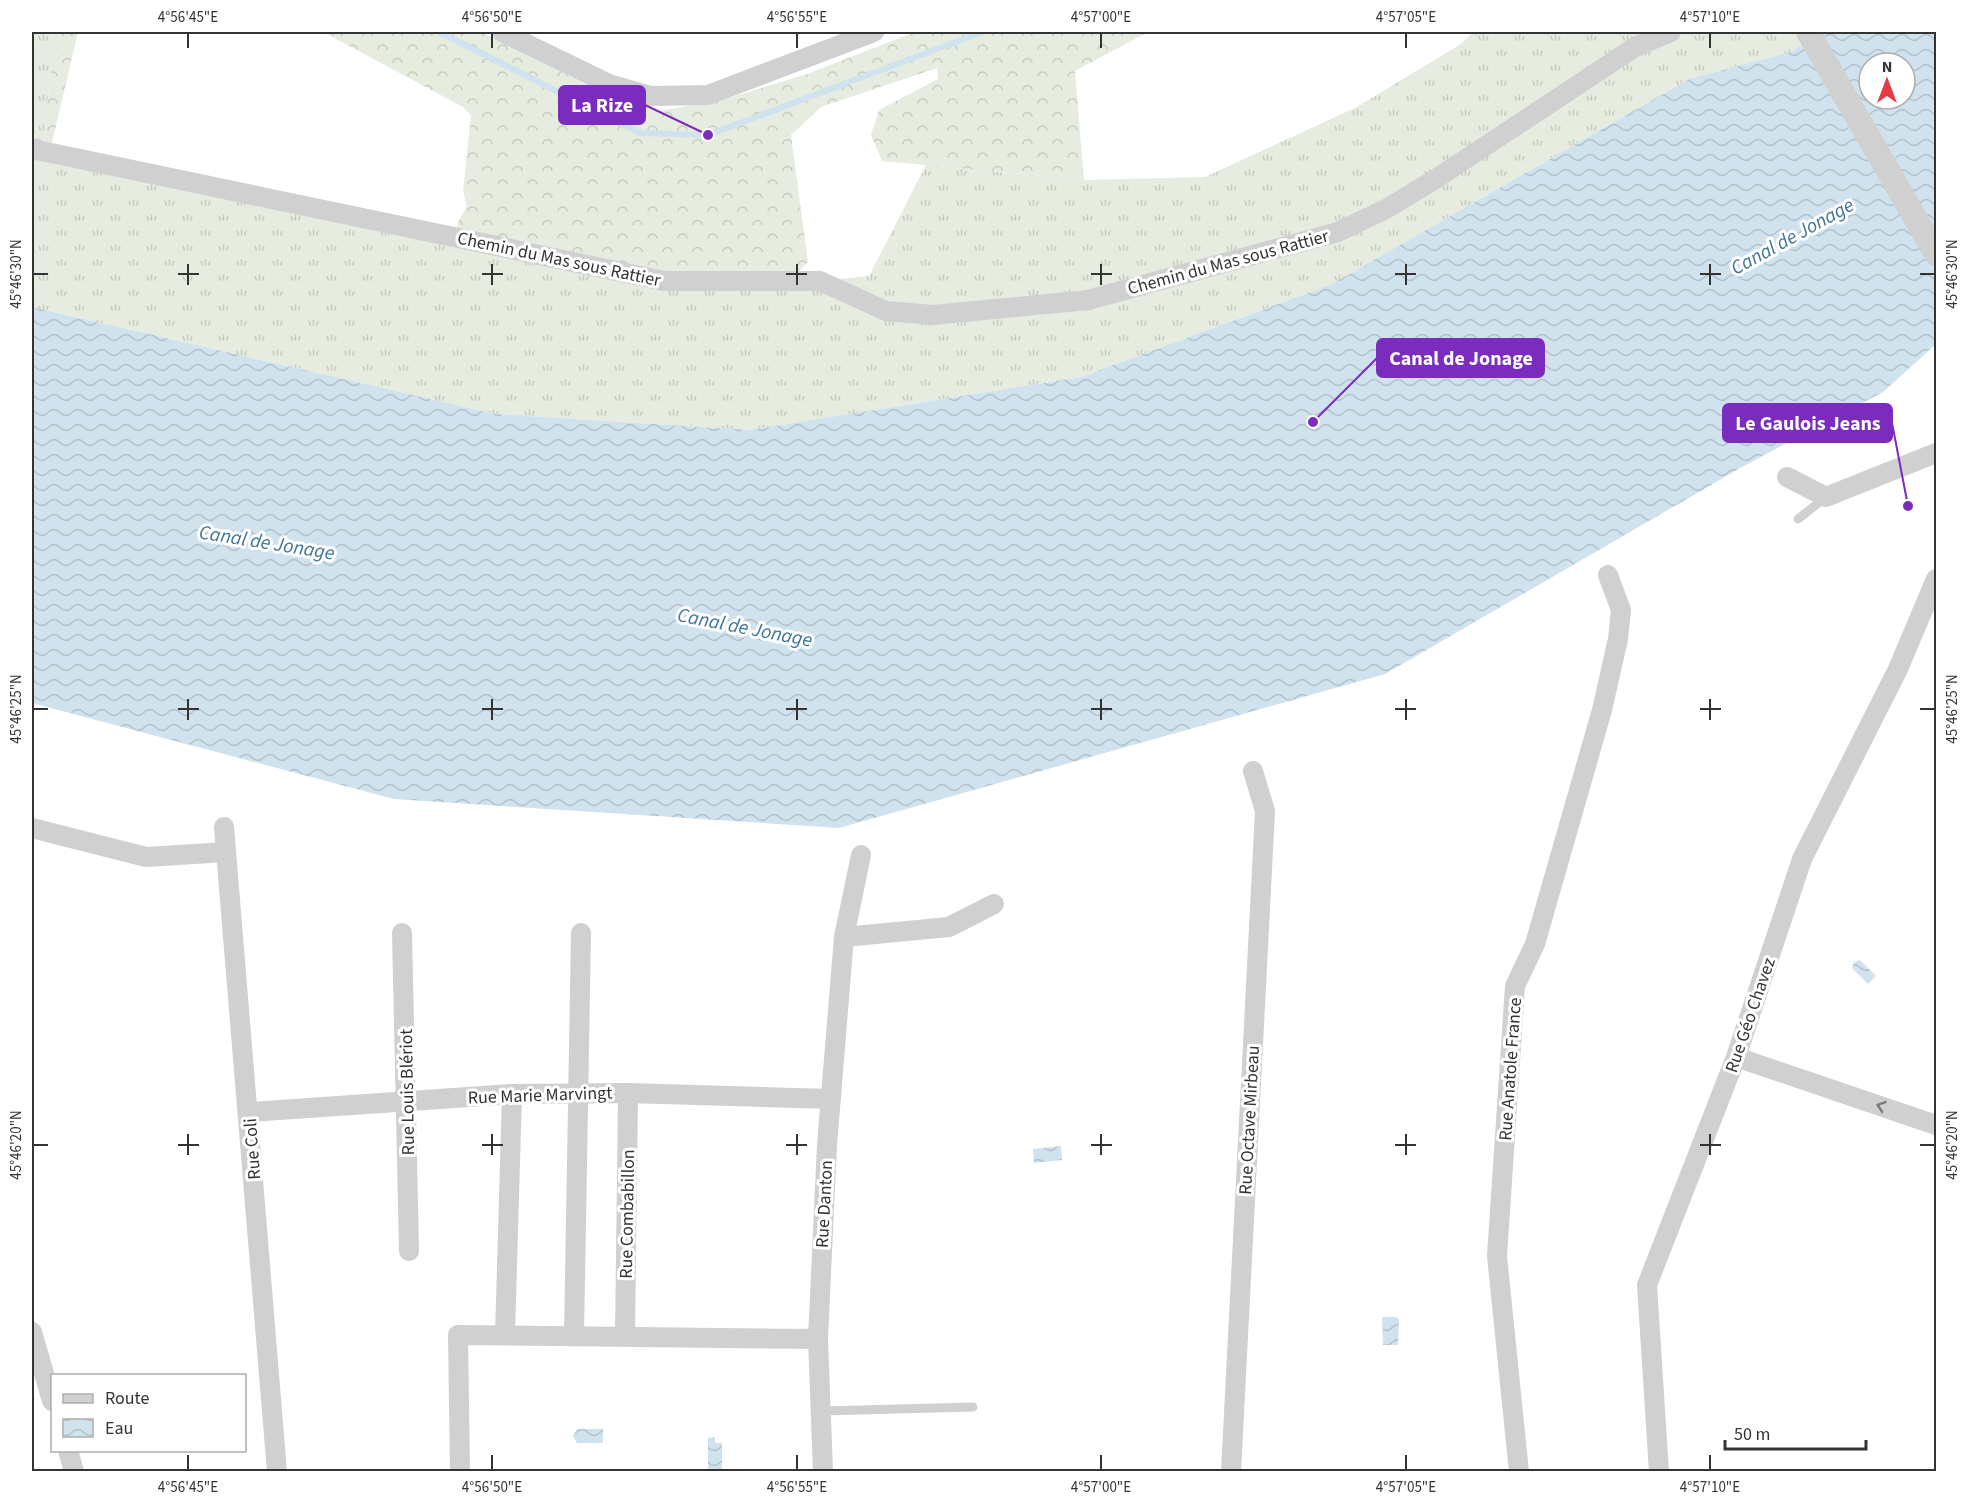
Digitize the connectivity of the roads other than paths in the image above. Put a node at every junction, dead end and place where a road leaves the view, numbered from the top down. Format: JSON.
{"nodes":[{"id":1,"x":502,"y":32,"type":"edge"},
{"id":2,"x":874,"y":32,"type":"edge"},
{"id":3,"x":1671,"y":32,"type":"edge"},
{"id":4,"x":1808,"y":32,"type":"edge"},
{"id":5,"x":32,"y":149,"type":"edge"},
{"id":6,"x":1936,"y":254,"type":"edge"},
{"id":7,"x":1936,"y":453,"type":"edge"},
{"id":8,"x":1787,"y":477,"type":"dead end"},
{"id":9,"x":1826,"y":497,"type":"junction"},
{"id":10,"x":1798,"y":519,"type":"dead end"},
{"id":11,"x":1608,"y":575,"type":"dead end"},
{"id":12,"x":1936,"y":579,"type":"edge"},
{"id":13,"x":1253,"y":771,"type":"dead end"},
{"id":14,"x":224,"y":827,"type":"dead end"},
{"id":15,"x":32,"y":828,"type":"edge"},
{"id":16,"x":226,"y":852,"type":"junction"},
{"id":17,"x":861,"y":855,"type":"dead end"},
{"id":18,"x":994,"y":904,"type":"dead end"},
{"id":19,"x":402,"y":933,"type":"dead end"},
{"id":20,"x":580,"y":933,"type":"dead end"},
{"id":21,"x":844,"y":937,"type":"junction"},
{"id":22,"x":1736,"y":1057,"type":"junction"},
{"id":23,"x":580,"y":1093,"type":"junction"},
{"id":24,"x":628,"y":1093,"type":"junction"},
{"id":25,"x":512,"y":1094,"type":"junction"},
{"id":26,"x":831,"y":1099,"type":"junction"},
{"id":27,"x":408,"y":1102,"type":"junction"},
{"id":28,"x":250,"y":1112,"type":"junction"},
{"id":29,"x":1936,"y":1125,"type":"edge"},
{"id":30,"x":409,"y":1251,"type":"dead end"},
{"id":31,"x":32,"y":1332,"type":"edge"},
{"id":32,"x":505,"y":1335,"type":"junction"},
{"id":33,"x":574,"y":1336,"type":"junction"},
{"id":34,"x":626,"y":1336,"type":"junction"},
{"id":35,"x":818,"y":1339,"type":"junction"},
{"id":36,"x":51,"y":1398,"type":"edge"},
{"id":37,"x":973,"y":1407,"type":"dead end"},
{"id":38,"x":820,"y":1411,"type":"junction"},
{"id":39,"x":69,"y":1452,"type":"edge"},
{"id":40,"x":74,"y":1472,"type":"edge"},
{"id":41,"x":277,"y":1472,"type":"edge"},
{"id":42,"x":459,"y":1472,"type":"edge"},
{"id":43,"x":823,"y":1472,"type":"edge"},
{"id":44,"x":1231,"y":1472,"type":"edge"},
{"id":45,"x":1519,"y":1472,"type":"edge"},
{"id":46,"x":1659,"y":1472,"type":"edge"}],
"edges":[{"from":1,"to":2,"type":"street"},
{"from":3,"to":5,"type":"street","name":"Chemin du Mas sous Rattier"},
{"from":4,"to":6,"type":"street"},
{"from":7,"to":9,"type":"street"},
{"from":8,"to":9,"type":"street"},
{"from":9,"to":10,"type":"lane"},
{"from":11,"to":45,"type":"street","name":"Rue Anatole France"},
{"from":12,"to":22,"type":"street","name":"Rue Géo Chavez"},
{"from":13,"to":44,"type":"street","name":"Rue Octave Mirbeau"},
{"from":14,"to":16,"type":"street","name":"Rue Coli"},
{"from":15,"to":16,"type":"street"},
{"from":16,"to":28,"type":"street","name":"Rue Coli"},
{"from":17,"to":21,"type":"street","name":"Rue Danton"},
{"from":18,"to":21,"type":"street"},
{"from":19,"to":27,"type":"street","name":"Rue Louis Blériot"},
{"from":20,"to":23,"type":"street"},
{"from":21,"to":26,"type":"street","name":"Rue Danton"},
{"from":29,"to":22,"type":"street","one_way":true},
{"from":22,"to":46,"type":"street","name":"Rue Géo Chavez"},
{"from":23,"to":24,"type":"street","name":"Rue Marie Marvingt"},
{"from":23,"to":25,"type":"street","name":"Rue Marie Marvingt"},
{"from":23,"to":33,"type":"street"},
{"from":24,"to":26,"type":"street","name":"Rue Marie Marvingt"},
{"from":24,"to":34,"type":"street","name":"Rue Combabillon"},
{"from":25,"to":27,"type":"street","name":"Rue Marie Marvingt"},
{"from":25,"to":32,"type":"street"},
{"from":26,"to":35,"type":"street","name":"Rue Danton"},
{"from":27,"to":28,"type":"street","name":"Rue Marie Marvingt"},
{"from":27,"to":30,"type":"street","name":"Rue Louis Blériot"},
{"from":28,"to":41,"type":"street","name":"Rue Coli"},
{"from":31,"to":36,"type":"street"},
{"from":32,"to":33,"type":"street"},
{"from":32,"to":42,"type":"street"},
{"from":33,"to":34,"type":"street"},
{"from":34,"to":35,"type":"street"},
{"from":35,"to":38,"type":"street","name":"Rue Danton"},
{"from":37,"to":38,"type":"lane"},
{"from":38,"to":43,"type":"street","name":"Rue Danton"},
{"from":39,"to":40,"type":"street"}]}
